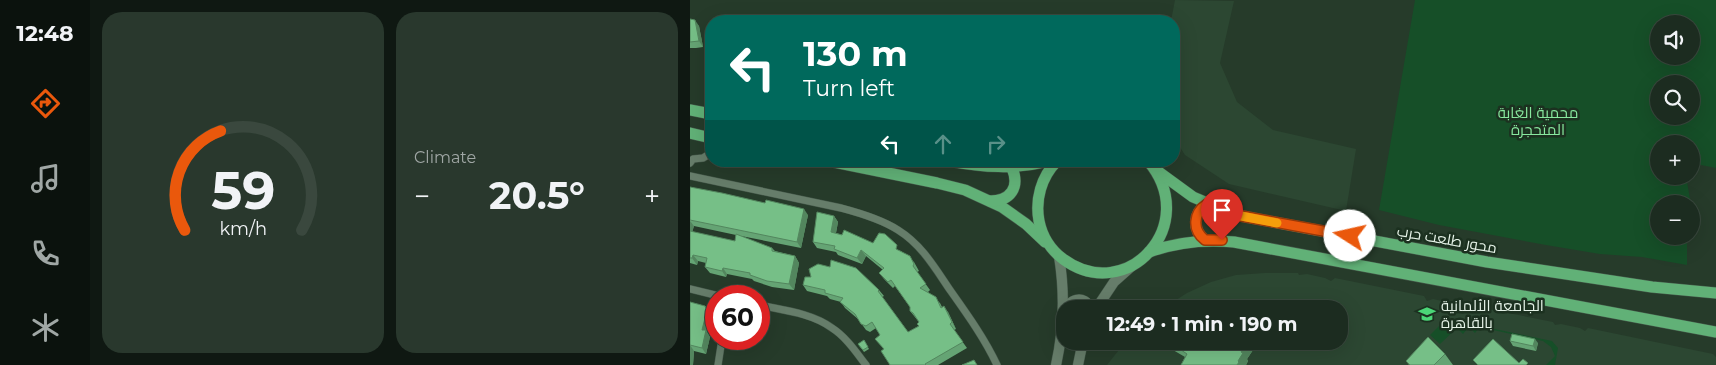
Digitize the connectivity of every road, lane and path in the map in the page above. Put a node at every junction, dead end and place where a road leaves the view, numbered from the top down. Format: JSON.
{"nodes":[{"id":1,"x":690,"y":110,"type":"edge"},
{"id":2,"x":705,"y":113,"type":"edge"},
{"id":3,"x":690,"y":134,"type":"edge"},
{"id":4,"x":705,"y":137,"type":"edge"},
{"id":5,"x":705,"y":157,"type":"edge"},
{"id":6,"x":690,"y":163,"type":"edge"},
{"id":7,"x":859,"y":167,"type":"edge"},
{"id":8,"x":985,"y":167,"type":"edge"},
{"id":9,"x":1017,"y":167,"type":"edge"},
{"id":10,"x":1052,"y":167,"type":"edge"},
{"id":11,"x":1153,"y":167,"type":"edge"},
{"id":12,"x":1153,"y":167,"type":"edge"},
{"id":13,"x":1012,"y":168,"type":"junction"},
{"id":14,"x":690,"y":176,"type":"edge"},
{"id":15,"x":990,"y":201,"type":"junction"},
{"id":16,"x":1207,"y":204,"type":"junction"},
{"id":17,"x":1205,"y":240,"type":"junction"},
{"id":18,"x":1055,"y":252,"type":"junction"},
{"id":19,"x":1149,"y":252,"type":"junction"},
{"id":20,"x":1132,"y":265,"type":"junction"},
{"id":21,"x":690,"y":290,"type":"edge"},
{"id":22,"x":705,"y":293,"type":"edge"},
{"id":23,"x":1716,"y":293,"type":"edge"},
{"id":24,"x":1064,"y":300,"type":"edge"},
{"id":25,"x":1102,"y":300,"type":"edge"},
{"id":26,"x":770,"y":308,"type":"edge"},
{"id":27,"x":1716,"y":332,"type":"edge"},
{"id":28,"x":720,"y":350,"type":"edge"},
{"id":29,"x":1059,"y":350,"type":"edge"},
{"id":30,"x":1081,"y":350,"type":"edge"},
{"id":31,"x":718,"y":365,"type":"edge"},
{"id":32,"x":866,"y":365,"type":"edge"},
{"id":33,"x":997,"y":365,"type":"edge"},
{"id":34,"x":1056,"y":365,"type":"edge"},
{"id":35,"x":1078,"y":365,"type":"edge"}],
"edges":[{"from":1,"to":2,"type":"main road"},
{"from":3,"to":4,"type":"main road"},
{"from":5,"to":6,"type":"street"},
{"from":7,"to":15,"type":"main road"},
{"from":8,"to":13,"type":"main road"},
{"from":9,"to":13,"type":"main road"},
{"from":10,"to":18,"type":"main road"},
{"from":11,"to":16,"type":"main road","name":"محور طلعت حرب"},
{"from":12,"to":19,"type":"main road"},
{"from":13,"to":15,"type":"main road"},
{"from":14,"to":33,"type":"street"},
{"from":15,"to":18,"type":"main road"},
{"from":16,"to":17,"type":"main road"},
{"from":16,"to":23,"type":"main road","name":"محور طلعت حرب"},
{"from":17,"to":19,"type":"main road"},
{"from":17,"to":27,"type":"main road"},
{"from":18,"to":20,"type":"main road"},
{"from":18,"to":24,"type":"main road"},
{"from":19,"to":20,"type":"main road"},
{"from":20,"to":25,"type":"main road"},
{"from":21,"to":22,"type":"street"},
{"from":26,"to":32,"type":"street"},
{"from":28,"to":31,"type":"street"},
{"from":29,"to":34,"type":"main road"},
{"from":30,"to":35,"type":"main road"}]}
